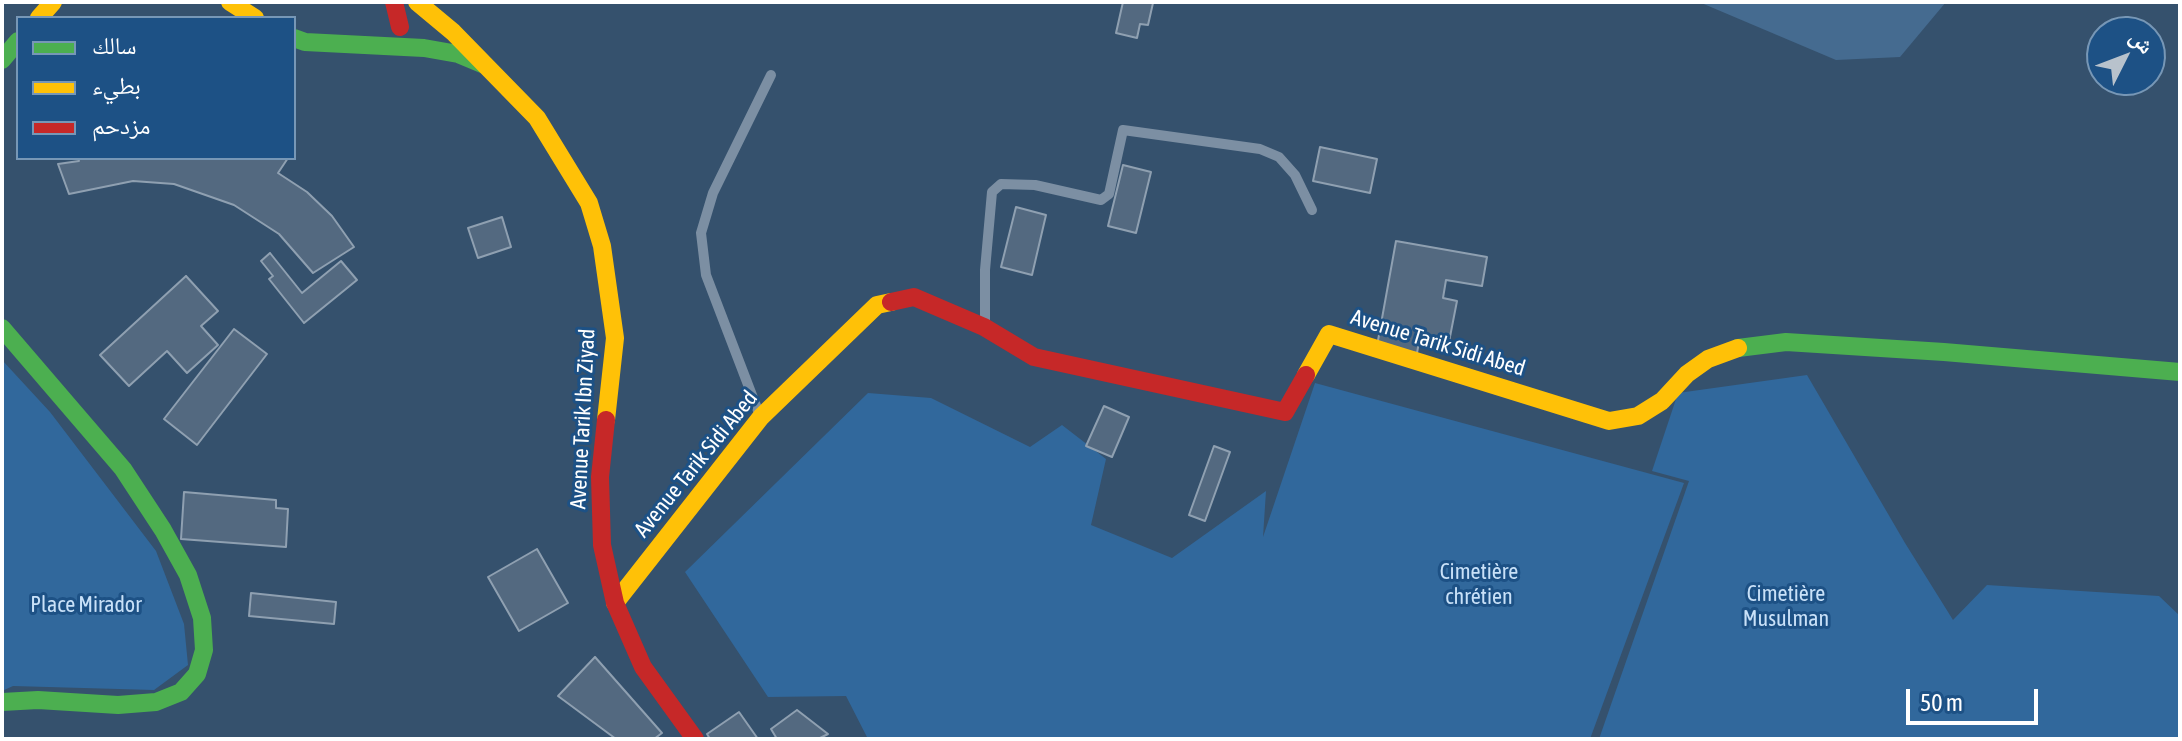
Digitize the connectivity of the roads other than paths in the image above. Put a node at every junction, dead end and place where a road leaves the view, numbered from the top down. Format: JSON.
{"nodes":[{"id":1,"x":394,"y":2,"type":"edge"},
{"id":2,"x":422,"y":7,"type":"edge"},
{"id":3,"x":400,"y":27,"type":"junction"},
{"id":4,"x":453,"y":32,"type":"junction"},
{"id":5,"x":296,"y":39,"type":"edge"},
{"id":6,"x":16,"y":43,"type":"edge"},
{"id":7,"x":365,"y":44,"type":"junction"},
{"id":8,"x":424,"y":48,"type":"junction"},
{"id":9,"x":2,"y":60,"type":"edge"},
{"id":10,"x":485,"y":65,"type":"junction"},
{"id":11,"x":771,"y":75,"type":"dead end"},
{"id":12,"x":1312,"y":210,"type":"dead end"},
{"id":13,"x":984,"y":327,"type":"junction"},
{"id":14,"x":2,"y":328,"type":"edge"},
{"id":15,"x":2180,"y":372,"type":"edge"},
{"id":16,"x":761,"y":417,"type":"junction"},
{"id":17,"x":615,"y":603,"type":"junction"},
{"id":18,"x":2,"y":702,"type":"edge"},
{"id":19,"x":695,"y":739,"type":"edge"}],
"edges":[{"from":1,"to":3,"type":"street"},
{"from":2,"to":3,"type":"street"},
{"from":2,"to":4,"type":"street","name":"Avenue Tarik Ibn Ziyad"},
{"from":3,"to":7,"type":"street"},
{"from":4,"to":8,"type":"street"},
{"from":4,"to":10,"type":"street","name":"Avenue Tarik Ibn Ziyad"},
{"from":5,"to":7,"type":"street"},
{"from":6,"to":9,"type":"street"},
{"from":7,"to":8,"type":"street"},
{"from":8,"to":10,"type":"street"},
{"from":10,"to":17,"type":"street","name":"Avenue Tarik Ibn Ziyad"},
{"from":11,"to":16,"type":"lane"},
{"from":12,"to":13,"type":"lane"},
{"from":13,"to":15,"type":"street","name":"Avenue Tarik Sidi Abed"},
{"from":13,"to":16,"type":"street","name":"Avenue Tarik Sidi Abed"},
{"from":14,"to":18,"type":"street"},
{"from":16,"to":17,"type":"street","name":"Avenue Tarik Sidi Abed"},
{"from":17,"to":19,"type":"street","name":"Avenue Tarik Ibn Ziyad"}]}
